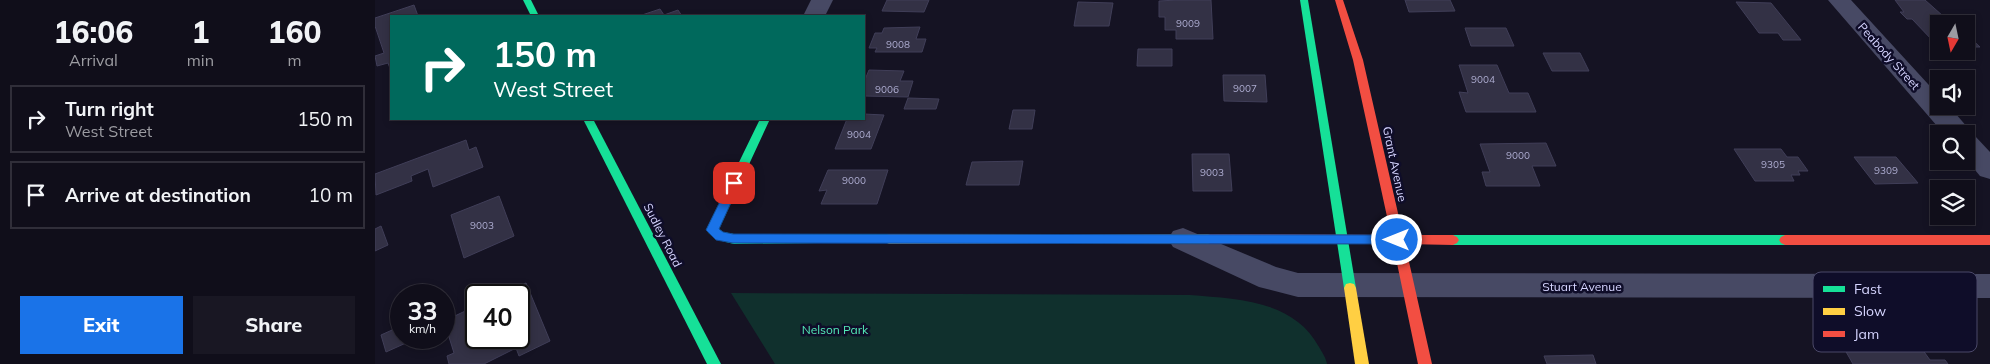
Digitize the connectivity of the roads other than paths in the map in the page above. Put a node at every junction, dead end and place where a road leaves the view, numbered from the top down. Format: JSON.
{"nodes":[{"id":1,"x":527,"y":0,"type":"edge"},
{"id":2,"x":821,"y":0,"type":"edge"},
{"id":3,"x":1303,"y":0,"type":"edge"},
{"id":4,"x":1339,"y":0,"type":"edge"},
{"id":5,"x":1839,"y":0,"type":"edge"},
{"id":6,"x":534,"y":15,"type":"edge"},
{"id":7,"x":814,"y":15,"type":"edge"},
{"id":8,"x":589,"y":120,"type":"edge"},
{"id":9,"x":765,"y":120,"type":"edge"},
{"id":10,"x":1951,"y":125,"type":"edge"},
{"id":11,"x":1975,"y":152,"type":"edge"},
{"id":12,"x":1990,"y":169,"type":"edge"},
{"id":13,"x":1183,"y":239,"type":"junction"},
{"id":14,"x":1342,"y":239,"type":"junction"},
{"id":15,"x":1397,"y":240,"type":"junction"},
{"id":16,"x":1990,"y":240,"type":"edge"},
{"id":17,"x":1349,"y":286,"type":"junction"},
{"id":18,"x":1408,"y":286,"type":"junction"},
{"id":19,"x":1813,"y":286,"type":"edge"},
{"id":20,"x":1977,"y":286,"type":"edge"},
{"id":21,"x":1990,"y":286,"type":"edge"},
{"id":22,"x":715,"y":364,"type":"edge"},
{"id":23,"x":1362,"y":364,"type":"edge"},
{"id":24,"x":1425,"y":364,"type":"edge"}],
"edges":[{"from":1,"to":6,"type":"main road"},
{"from":2,"to":7,"type":"street"},
{"from":3,"to":14,"type":"main road"},
{"from":4,"to":15,"type":"main road","name":"Grant Avenue"},
{"from":5,"to":10,"type":"street","name":"Peabody Street"},
{"from":8,"to":22,"type":"main road","name":"Sudley Road"},
{"from":9,"to":13,"type":"main road","name":"Stuart Avenue"},
{"from":11,"to":12,"type":"street"},
{"from":13,"to":14,"type":"main road","name":"Stuart Avenue"},
{"from":13,"to":17,"type":"street","name":"Stuart Avenue"},
{"from":14,"to":15,"type":"main road","name":"Stuart Avenue"},
{"from":14,"to":17,"type":"main road"},
{"from":15,"to":16,"type":"main road","name":"Stuart Avenue"},
{"from":15,"to":18,"type":"main road","name":"Grant Avenue"},
{"from":17,"to":18,"type":"street","name":"Stuart Avenue"},
{"from":17,"to":23,"type":"main road"},
{"from":18,"to":19,"type":"street","name":"Stuart Avenue"},
{"from":18,"to":24,"type":"main road","name":"Grant Avenue"},
{"from":20,"to":21,"type":"street","name":"Stuart Avenue"}]}
